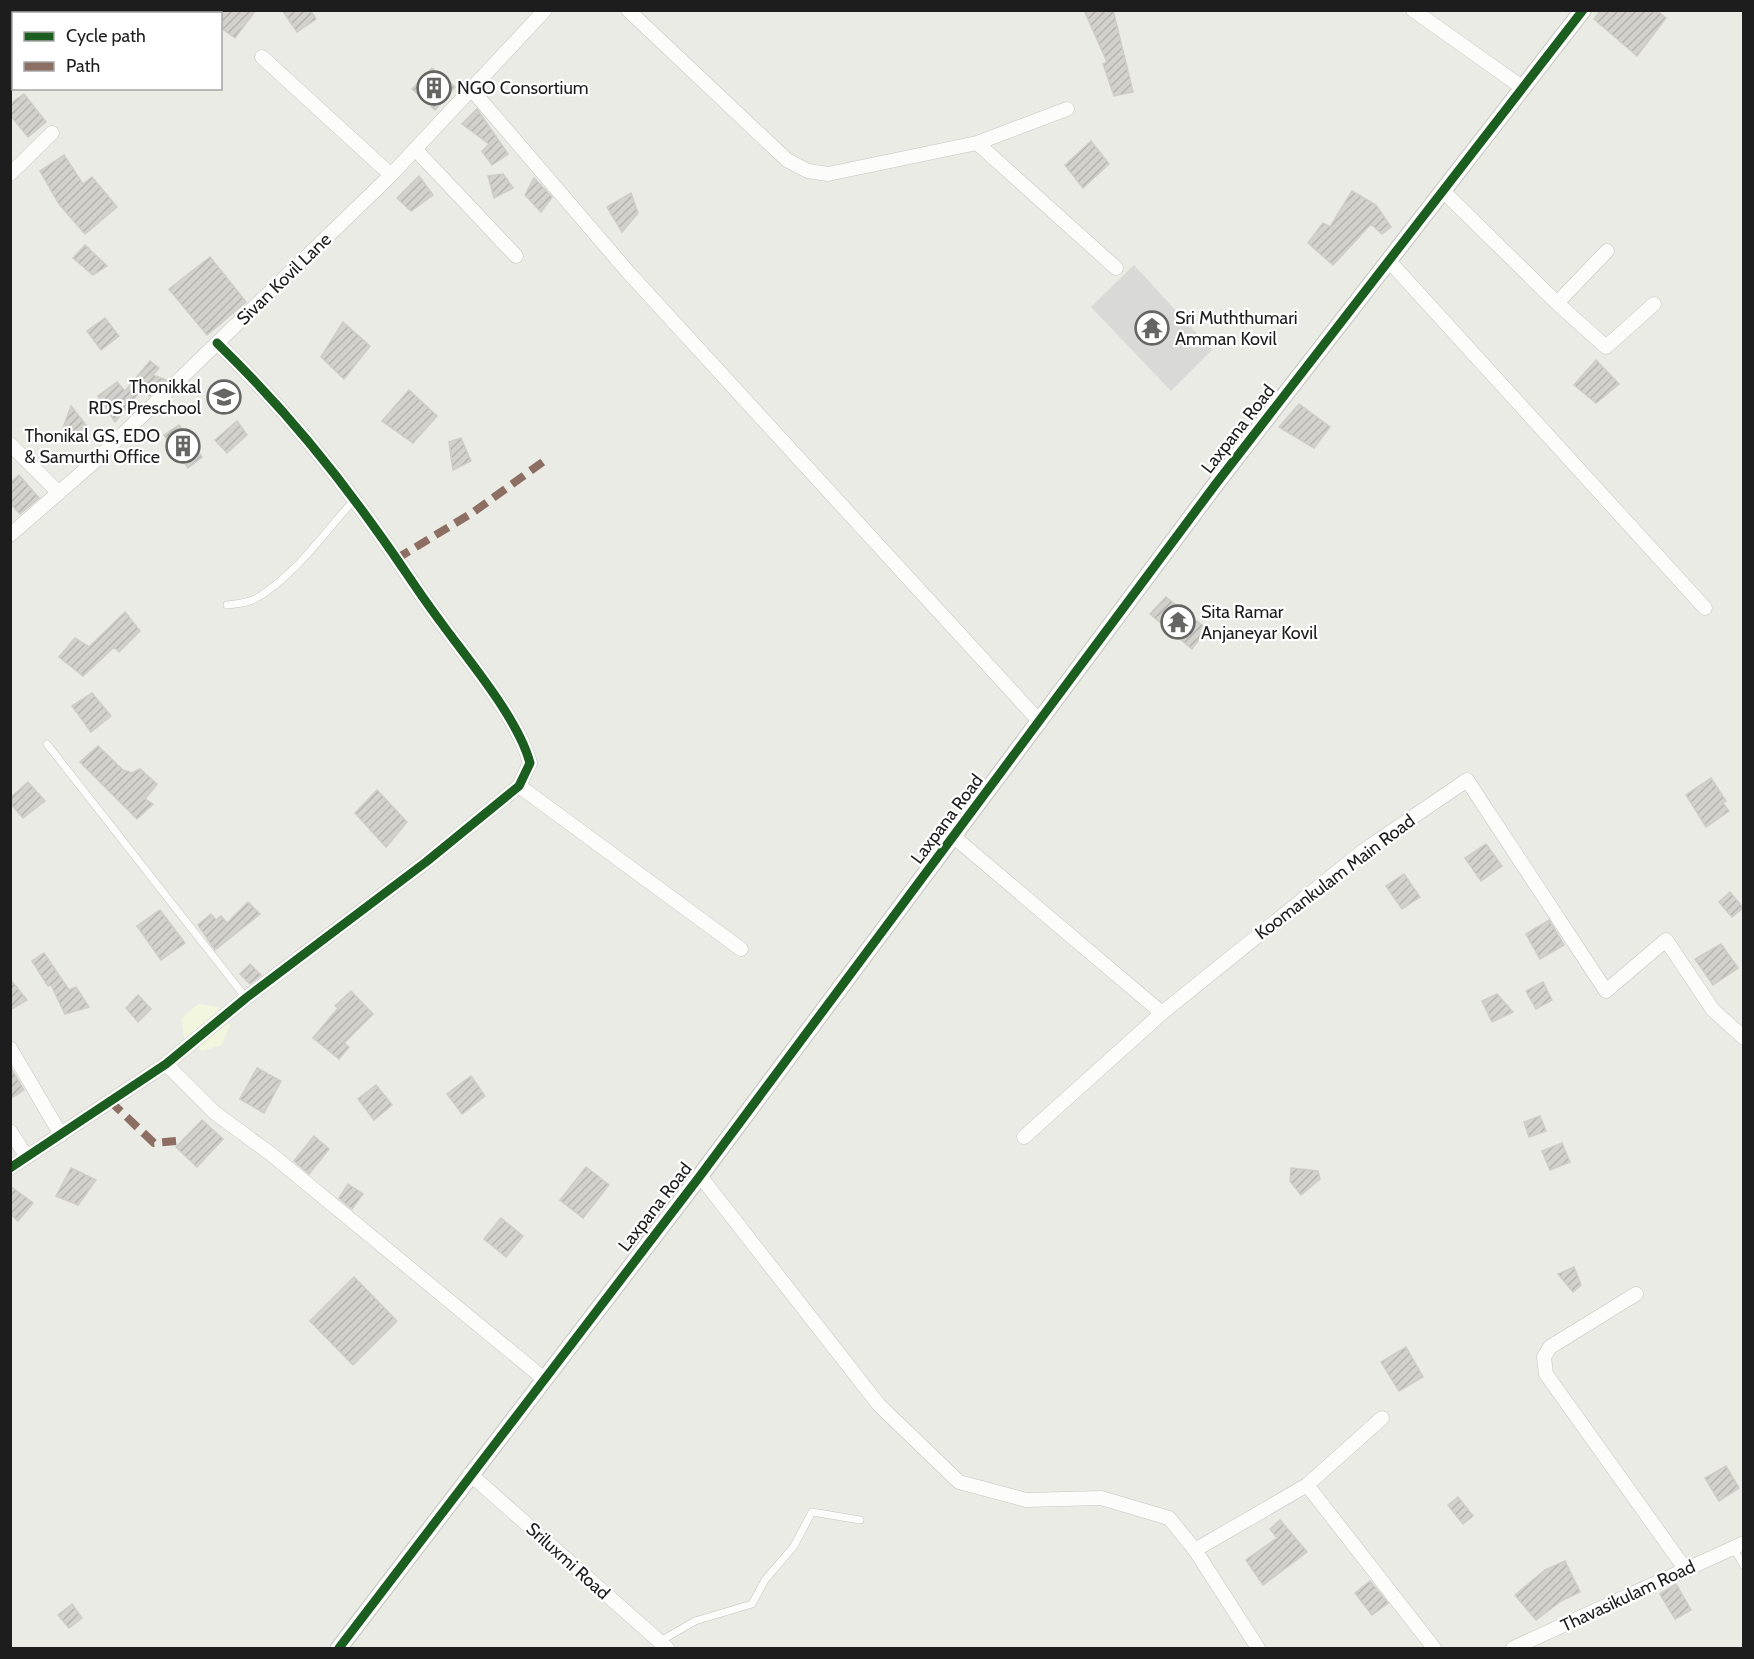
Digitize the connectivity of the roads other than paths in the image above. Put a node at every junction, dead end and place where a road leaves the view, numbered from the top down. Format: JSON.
{"nodes":[{"id":1,"x":545,"y":10,"type":"edge"},
{"id":2,"x":628,"y":10,"type":"edge"},
{"id":3,"x":1413,"y":10,"type":"edge"},
{"id":4,"x":1583,"y":10,"type":"edge"},
{"id":5,"x":262,"y":57,"type":"dead end"},
{"id":6,"x":1523,"y":88,"type":"junction"},
{"id":7,"x":472,"y":90,"type":"junction"},
{"id":8,"x":1067,"y":109,"type":"dead end"},
{"id":9,"x":52,"y":133,"type":"dead end"},
{"id":10,"x":977,"y":143,"type":"junction"},
{"id":11,"x":415,"y":149,"type":"junction"},
{"id":12,"x":10,"y":174,"type":"edge"},
{"id":13,"x":391,"y":175,"type":"junction"},
{"id":14,"x":1443,"y":191,"type":"junction"},
{"id":15,"x":1607,"y":251,"type":"dead end"},
{"id":16,"x":516,"y":256,"type":"dead end"},
{"id":17,"x":1389,"y":261,"type":"junction"},
{"id":18,"x":1116,"y":268,"type":"dead end"},
{"id":19,"x":1557,"y":303,"type":"junction"},
{"id":20,"x":1654,"y":304,"type":"dead end"},
{"id":21,"x":217,"y":343,"type":"junction"},
{"id":22,"x":10,"y":444,"type":"edge"},
{"id":23,"x":59,"y":493,"type":"junction"},
{"id":24,"x":354,"y":500,"type":"junction"},
{"id":25,"x":10,"y":535,"type":"edge"},
{"id":26,"x":227,"y":605,"type":"dead end"},
{"id":27,"x":1705,"y":608,"type":"dead end"},
{"id":28,"x":1040,"y":722,"type":"junction"},
{"id":29,"x":47,"y":744,"type":"dead end"},
{"id":30,"x":519,"y":786,"type":"junction"},
{"id":31,"x":954,"y":837,"type":"junction"},
{"id":32,"x":741,"y":949,"type":"dead end"},
{"id":33,"x":246,"y":998,"type":"junction"},
{"id":34,"x":1162,"y":1013,"type":"junction"},
{"id":35,"x":1743,"y":1038,"type":"edge"},
{"id":36,"x":10,"y":1048,"type":"edge"},
{"id":37,"x":166,"y":1064,"type":"junction"},
{"id":38,"x":10,"y":1131,"type":"edge"},
{"id":39,"x":61,"y":1135,"type":"junction"},
{"id":40,"x":1024,"y":1137,"type":"dead end"},
{"id":41,"x":27,"y":1157,"type":"junction"},
{"id":42,"x":10,"y":1168,"type":"edge"},
{"id":43,"x":700,"y":1176,"type":"junction"},
{"id":44,"x":1636,"y":1294,"type":"dead end"},
{"id":45,"x":543,"y":1378,"type":"junction"},
{"id":46,"x":1382,"y":1418,"type":"dead end"},
{"id":47,"x":470,"y":1474,"type":"junction"},
{"id":48,"x":1307,"y":1485,"type":"junction"},
{"id":49,"x":860,"y":1520,"type":"dead end"},
{"id":50,"x":1738,"y":1546,"type":"edge"},
{"id":51,"x":1195,"y":1550,"type":"junction"},
{"id":52,"x":1743,"y":1566,"type":"edge"},
{"id":53,"x":1686,"y":1570,"type":"junction"},
{"id":54,"x":663,"y":1645,"type":"edge"},
{"id":55,"x":339,"y":1648,"type":"edge"},
{"id":56,"x":1258,"y":1648,"type":"edge"},
{"id":57,"x":1434,"y":1648,"type":"edge"},
{"id":58,"x":1513,"y":1648,"type":"edge"}],
"edges":[{"from":1,"to":7,"type":"street","name":"Sivan Kovil Lane"},
{"from":2,"to":10,"type":"street"},
{"from":3,"to":6,"type":"street"},
{"from":4,"to":6,"type":"street","name":"Laxpana Road"},
{"from":5,"to":13,"type":"street"},
{"from":6,"to":14,"type":"street","name":"Laxpana Road"},
{"from":7,"to":11,"type":"street","name":"Sivan Kovil Lane"},
{"from":7,"to":28,"type":"street"},
{"from":8,"to":10,"type":"street"},
{"from":9,"to":12,"type":"street"},
{"from":10,"to":18,"type":"street"},
{"from":11,"to":13,"type":"street","name":"Sivan Kovil Lane"},
{"from":11,"to":16,"type":"street"},
{"from":13,"to":21,"type":"street","name":"Sivan Kovil Lane"},
{"from":14,"to":17,"type":"street","name":"Laxpana Road"},
{"from":14,"to":19,"type":"street"},
{"from":15,"to":19,"type":"street"},
{"from":17,"to":27,"type":"street"},
{"from":17,"to":28,"type":"street","name":"Laxpana Road"},
{"from":19,"to":20,"type":"street"},
{"from":21,"to":23,"type":"street","name":"Sivan Kovil Lane"},
{"from":21,"to":24,"type":"street"},
{"from":22,"to":23,"type":"street"},
{"from":23,"to":25,"type":"street","name":"Sivan Kovil Lane"},
{"from":24,"to":26,"type":"lane"},
{"from":24,"to":30,"type":"street"},
{"from":28,"to":31,"type":"street","name":"Laxpana Road"},
{"from":29,"to":33,"type":"lane"},
{"from":30,"to":32,"type":"street"},
{"from":30,"to":33,"type":"street"},
{"from":31,"to":34,"type":"street"},
{"from":31,"to":43,"type":"street","name":"Laxpana Road"},
{"from":33,"to":37,"type":"street"},
{"from":34,"to":35,"type":"street","name":"Koomankulam Main Road"},
{"from":34,"to":40,"type":"street","name":"Koomankulam Main Road"},
{"from":36,"to":39,"type":"street"},
{"from":37,"to":39,"type":"street"},
{"from":37,"to":45,"type":"street"},
{"from":38,"to":41,"type":"street"},
{"from":39,"to":41,"type":"street"},
{"from":41,"to":42,"type":"street"},
{"from":43,"to":45,"type":"street","name":"Laxpana Road"},
{"from":43,"to":51,"type":"street"},
{"from":44,"to":53,"type":"street"},
{"from":45,"to":47,"type":"street","name":"Laxpana Road"},
{"from":46,"to":48,"type":"street"},
{"from":47,"to":54,"type":"street","name":"Sriluxmi Road"},
{"from":47,"to":55,"type":"street","name":"Laxpana Road"},
{"from":48,"to":51,"type":"street"},
{"from":48,"to":57,"type":"street"},
{"from":49,"to":54,"type":"lane"},
{"from":50,"to":52,"type":"lane"},
{"from":50,"to":53,"type":"street","name":"Thavasikulam Road"},
{"from":51,"to":56,"type":"street"},
{"from":53,"to":58,"type":"street","name":"Thavasikulam Road"}]}
